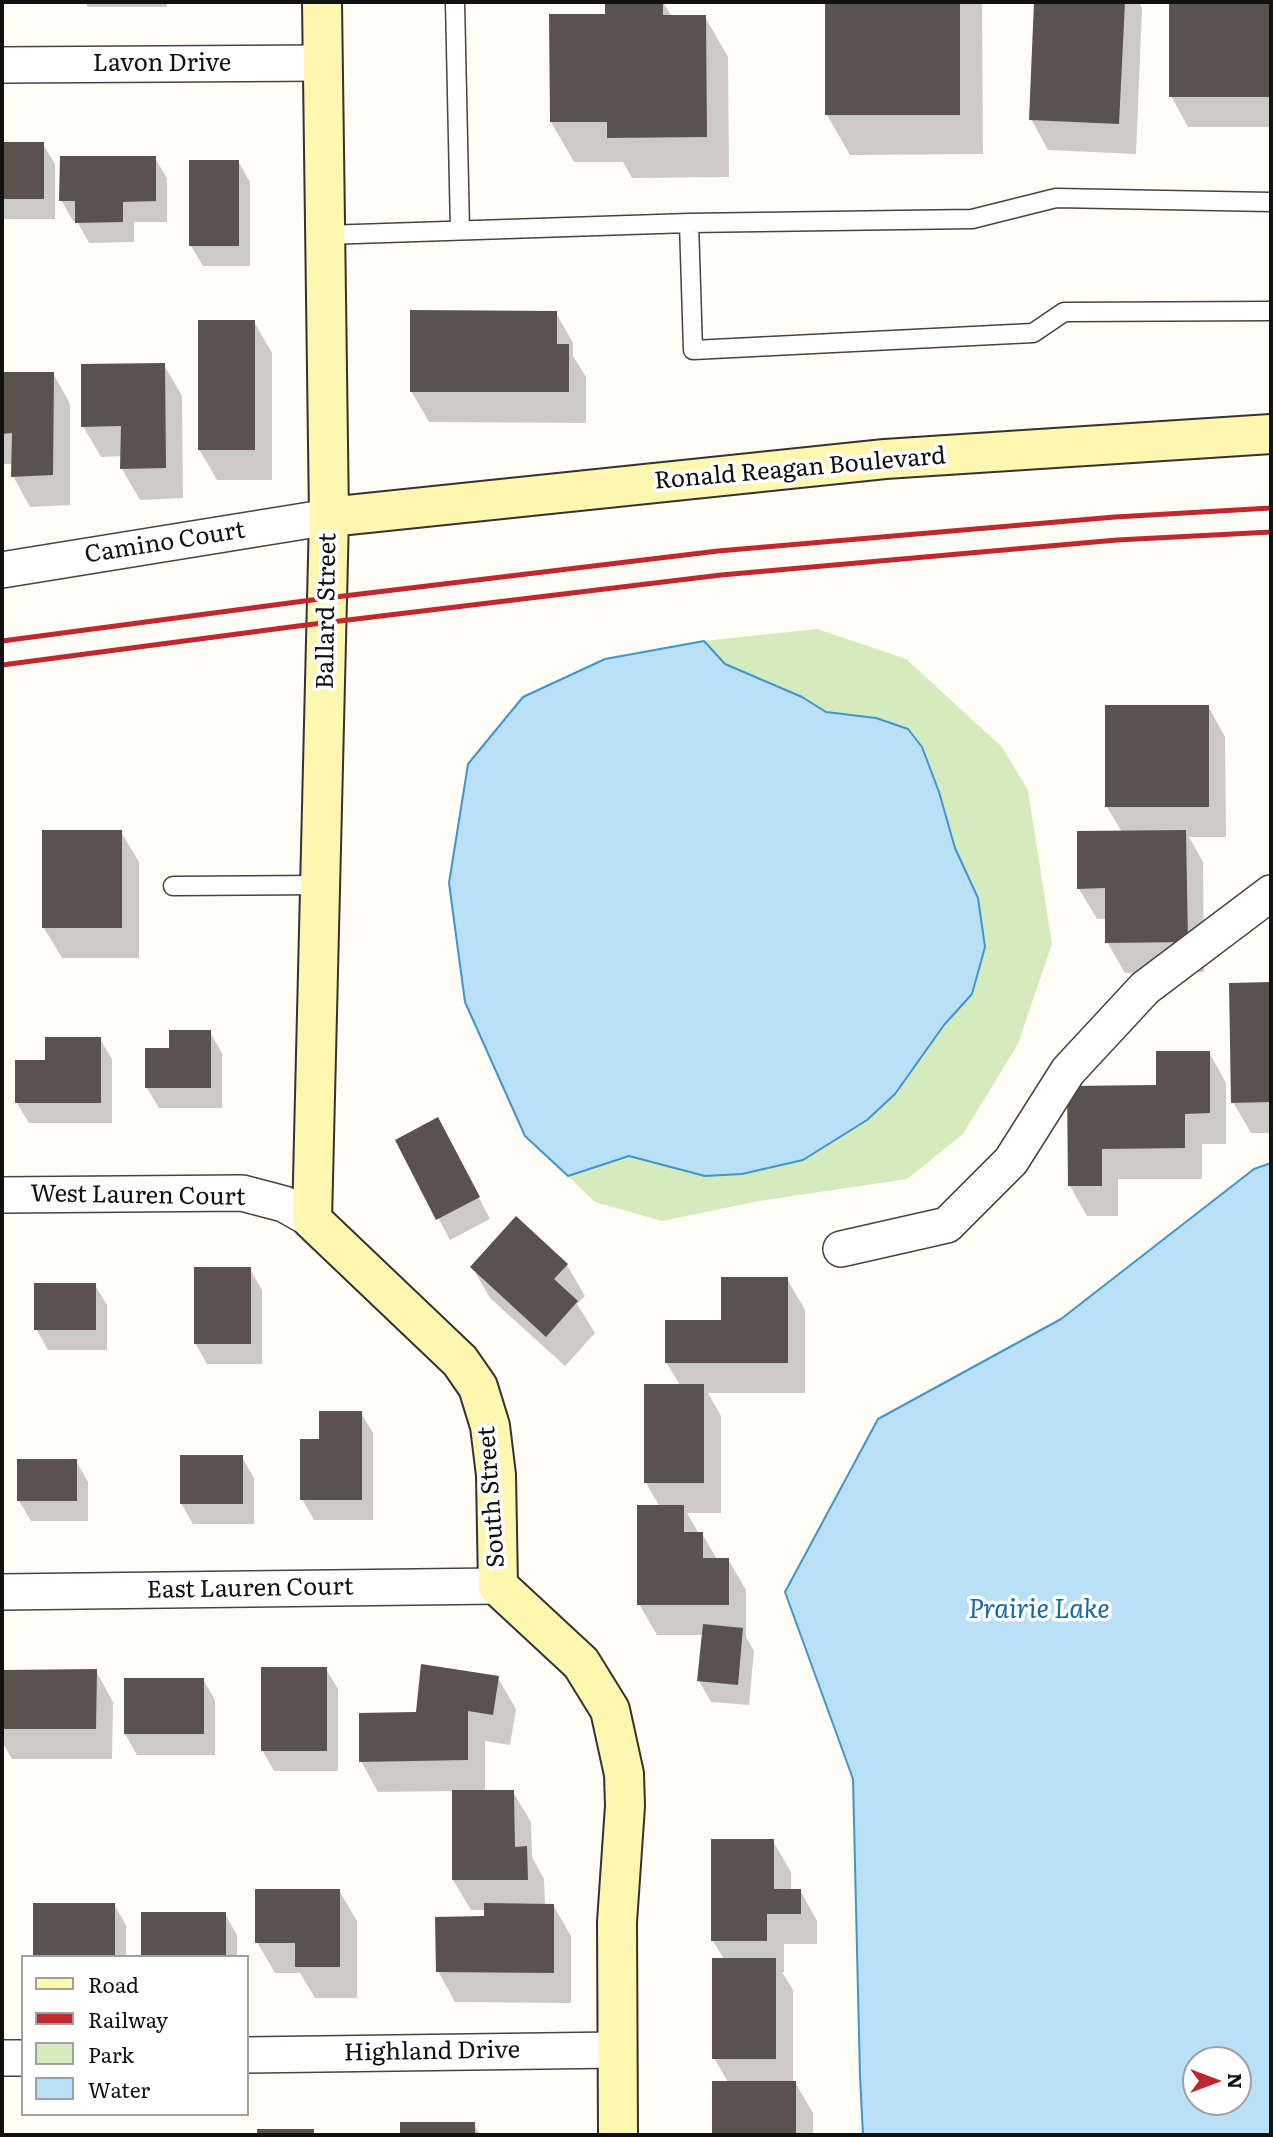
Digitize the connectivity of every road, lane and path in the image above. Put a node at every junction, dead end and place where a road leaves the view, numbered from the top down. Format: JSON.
{"nodes":[{"id":1,"x":322,"y":2,"type":"edge"},
{"id":2,"x":455,"y":2,"type":"edge"},
{"id":3,"x":323,"y":63,"type":"junction"},
{"id":4,"x":2,"y":65,"type":"edge"},
{"id":5,"x":1271,"y":202,"type":"edge"},
{"id":6,"x":689,"y":223,"type":"junction"},
{"id":7,"x":460,"y":230,"type":"junction"},
{"id":8,"x":325,"y":235,"type":"junction"},
{"id":9,"x":1271,"y":311,"type":"edge"},
{"id":10,"x":1271,"y":434,"type":"edge"},
{"id":11,"x":329,"y":517,"type":"junction"},
{"id":12,"x":2,"y":569,"type":"edge"},
{"id":13,"x":320,"y":885,"type":"junction"},
{"id":14,"x":173,"y":886,"type":"dead end"},
{"id":15,"x":1271,"y":893,"type":"edge"},
{"id":16,"x":2,"y":1195,"type":"edge"},
{"id":17,"x":312,"y":1220,"type":"junction"},
{"id":18,"x":841,"y":1249,"type":"dead end"},
{"id":19,"x":498,"y":1586,"type":"junction"},
{"id":20,"x":2,"y":1592,"type":"edge"},
{"id":21,"x":617,"y":2050,"type":"junction"},
{"id":22,"x":248,"y":2055,"type":"edge"},
{"id":23,"x":2,"y":2058,"type":"edge"},
{"id":24,"x":21,"y":2058,"type":"edge"},
{"id":25,"x":618,"y":2135,"type":"edge"}],
"edges":[{"from":1,"to":3,"type":"street","name":"Ballard Street"},
{"from":2,"to":7,"type":"lane"},
{"from":3,"to":4,"type":"street","name":"Lavon Drive"},
{"from":3,"to":8,"type":"street","name":"Ballard Street"},
{"from":5,"to":6,"type":"lane"},
{"from":6,"to":7,"type":"lane"},
{"from":6,"to":9,"type":"lane"},
{"from":7,"to":8,"type":"lane"},
{"from":8,"to":11,"type":"street","name":"Ballard Street"},
{"from":10,"to":11,"type":"street","name":"Ronald Reagan Boulevard"},
{"from":11,"to":12,"type":"street","name":"Camino Court"},
{"from":11,"to":13,"type":"street","name":"Ballard Street"},
{"from":13,"to":14,"type":"lane"},
{"from":13,"to":17,"type":"street","name":"Ballard Street"},
{"from":15,"to":18,"type":"street"},
{"from":16,"to":17,"type":"street","name":"West Lauren Court"},
{"from":17,"to":19,"type":"street","name":"South Street"},
{"from":19,"to":20,"type":"street","name":"East Lauren Court"},
{"from":19,"to":21,"type":"street","name":"South Street"},
{"from":21,"to":22,"type":"street","name":"Highland Drive"},
{"from":21,"to":25,"type":"street","name":"South Street"},
{"from":23,"to":24,"type":"street"}]}
